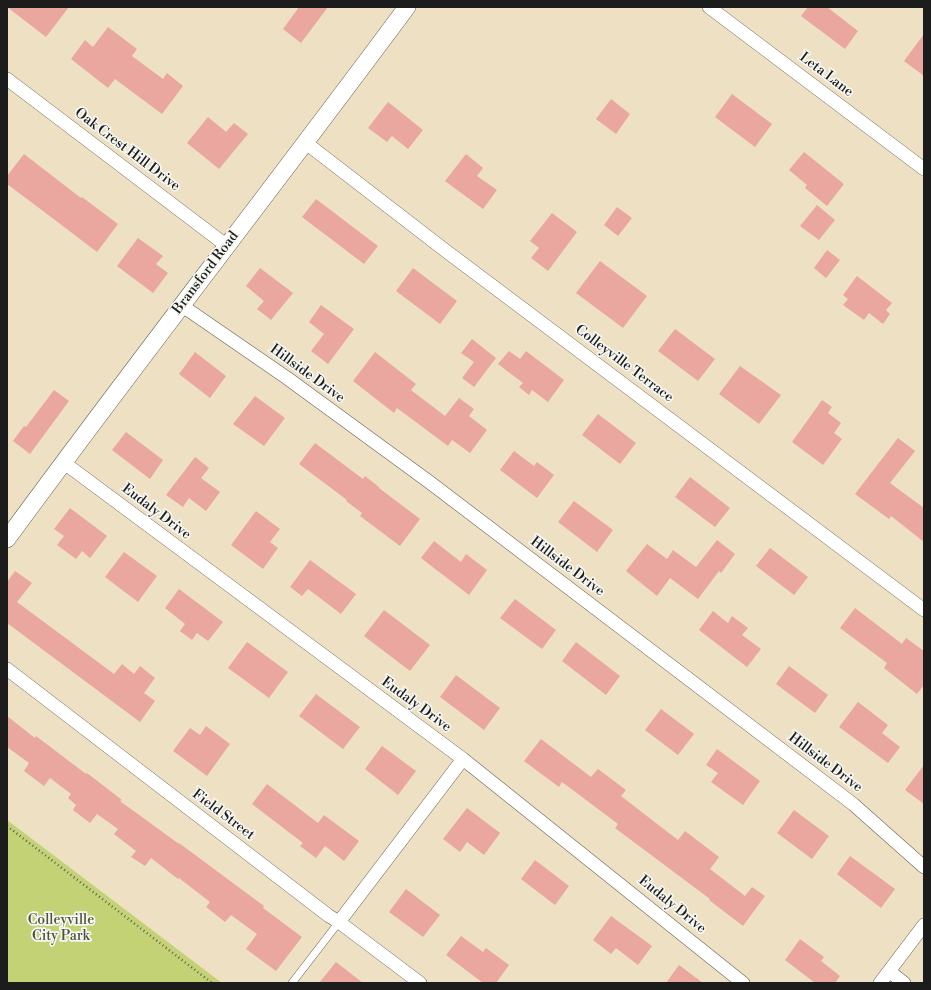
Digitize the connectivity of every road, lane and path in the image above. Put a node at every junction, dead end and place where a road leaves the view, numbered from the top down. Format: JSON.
{"nodes":[{"id":1,"x":407,"y":7,"type":"edge"},
{"id":2,"x":709,"y":7,"type":"edge"},
{"id":3,"x":7,"y":79,"type":"edge"},
{"id":4,"x":306,"y":143,"type":"junction"},
{"id":5,"x":924,"y":169,"type":"edge"},
{"id":6,"x":227,"y":246,"type":"junction"},
{"id":7,"x":181,"y":305,"type":"junction"},
{"id":8,"x":63,"y":462,"type":"junction"},
{"id":9,"x":7,"y":539,"type":"edge"},
{"id":10,"x":924,"y":610,"type":"edge"},
{"id":11,"x":7,"y":670,"type":"edge"},
{"id":12,"x":463,"y":759,"type":"junction"},
{"id":13,"x":7,"y":826,"type":"edge"},
{"id":14,"x":924,"y":867,"type":"edge"},
{"id":15,"x":339,"y":922,"type":"junction"},
{"id":16,"x":924,"y":925,"type":"edge"},
{"id":17,"x":889,"y":971,"type":"junction"},
{"id":18,"x":212,"y":983,"type":"edge"},
{"id":19,"x":292,"y":983,"type":"edge"},
{"id":20,"x":420,"y":983,"type":"edge"},
{"id":21,"x":743,"y":983,"type":"edge"},
{"id":22,"x":880,"y":983,"type":"edge"},
{"id":23,"x":904,"y":983,"type":"edge"}],
"edges":[{"from":1,"to":4,"type":"street","name":"Bransford Road"},
{"from":2,"to":5,"type":"street","name":"Leta Lane"},
{"from":3,"to":6,"type":"street","name":"Oak Crest Hill Drive"},
{"from":4,"to":6,"type":"street","name":"Bransford Road"},
{"from":4,"to":10,"type":"street","name":"Colleyville Terrace"},
{"from":6,"to":7,"type":"street","name":"Bransford Road"},
{"from":7,"to":8,"type":"street","name":"Bransford Road"},
{"from":7,"to":14,"type":"street","name":"Hillside Drive"},
{"from":8,"to":9,"type":"street","name":"Bransford Road"},
{"from":8,"to":12,"type":"street","name":"Eudaly Drive"},
{"from":11,"to":15,"type":"street","name":"Field Street"},
{"from":12,"to":15,"type":"street"},
{"from":12,"to":21,"type":"street","name":"Eudaly Drive"},
{"from":13,"to":18,"type":"path"},
{"from":15,"to":19,"type":"lane"},
{"from":15,"to":20,"type":"street","name":"Field Street"},
{"from":16,"to":17,"type":"street"},
{"from":17,"to":22,"type":"street"},
{"from":17,"to":23,"type":"street"}]}
